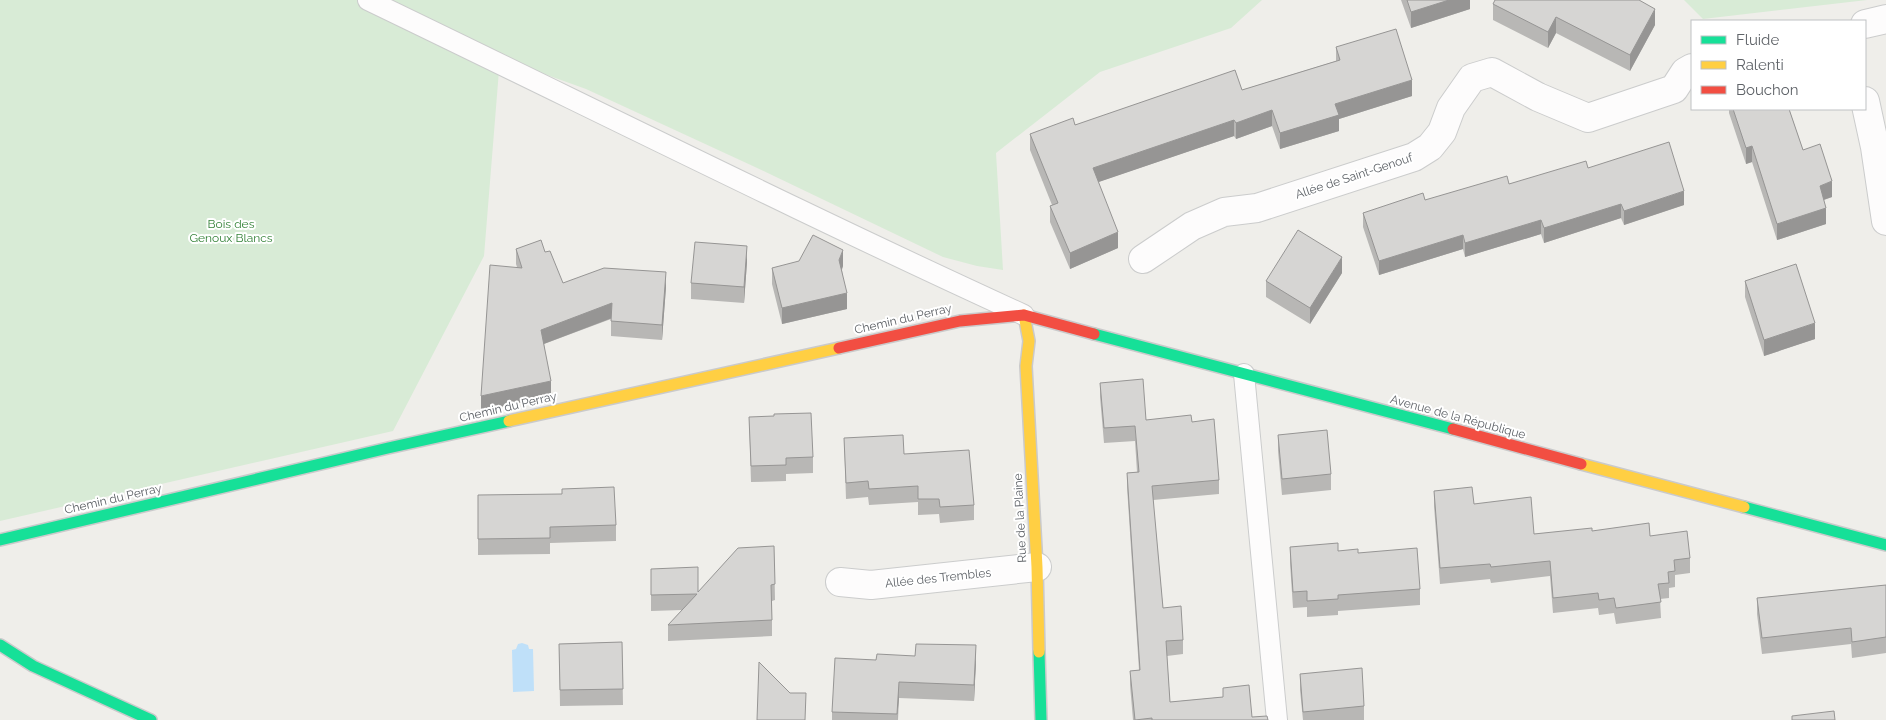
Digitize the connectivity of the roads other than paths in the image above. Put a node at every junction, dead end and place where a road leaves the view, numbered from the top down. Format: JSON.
{"nodes":[{"id":1,"x":368,"y":0,"type":"edge"},
{"id":2,"x":1886,"y":19,"type":"edge"},
{"id":3,"x":1866,"y":24,"type":"edge"},
{"id":4,"x":1691,"y":69,"type":"edge"},
{"id":5,"x":1866,"y":106,"type":"edge"},
{"id":6,"x":1886,"y":221,"type":"edge"},
{"id":7,"x":1143,"y":259,"type":"dead end"},
{"id":8,"x":1024,"y":315,"type":"junction"},
{"id":9,"x":1244,"y":374,"type":"junction"},
{"id":10,"x":0,"y":540,"type":"edge"},
{"id":11,"x":1886,"y":545,"type":"edge"},
{"id":12,"x":1037,"y":567,"type":"junction"},
{"id":13,"x":840,"y":582,"type":"dead end"},
{"id":14,"x":0,"y":645,"type":"edge"},
{"id":15,"x":151,"y":720,"type":"edge"},
{"id":16,"x":1041,"y":720,"type":"edge"},
{"id":17,"x":1277,"y":720,"type":"edge"}],
"edges":[{"from":1,"to":8,"type":"lane"},
{"from":2,"to":3,"type":"street"},
{"from":4,"to":7,"type":"street","name":"Allée de Saint-Genouf"},
{"from":5,"to":6,"type":"street"},
{"from":8,"to":9,"type":"street","name":"Avenue de la République"},
{"from":8,"to":10,"type":"street","name":"Chemin du Perray"},
{"from":8,"to":12,"type":"street","name":"Rue de la Plaine"},
{"from":9,"to":11,"type":"street","name":"Avenue de la République"},
{"from":9,"to":17,"type":"lane"},
{"from":12,"to":13,"type":"street","name":"Allée des Trembles"},
{"from":12,"to":16,"type":"street","name":"Rue de la Plaine"},
{"from":14,"to":15,"type":"street"}]}
